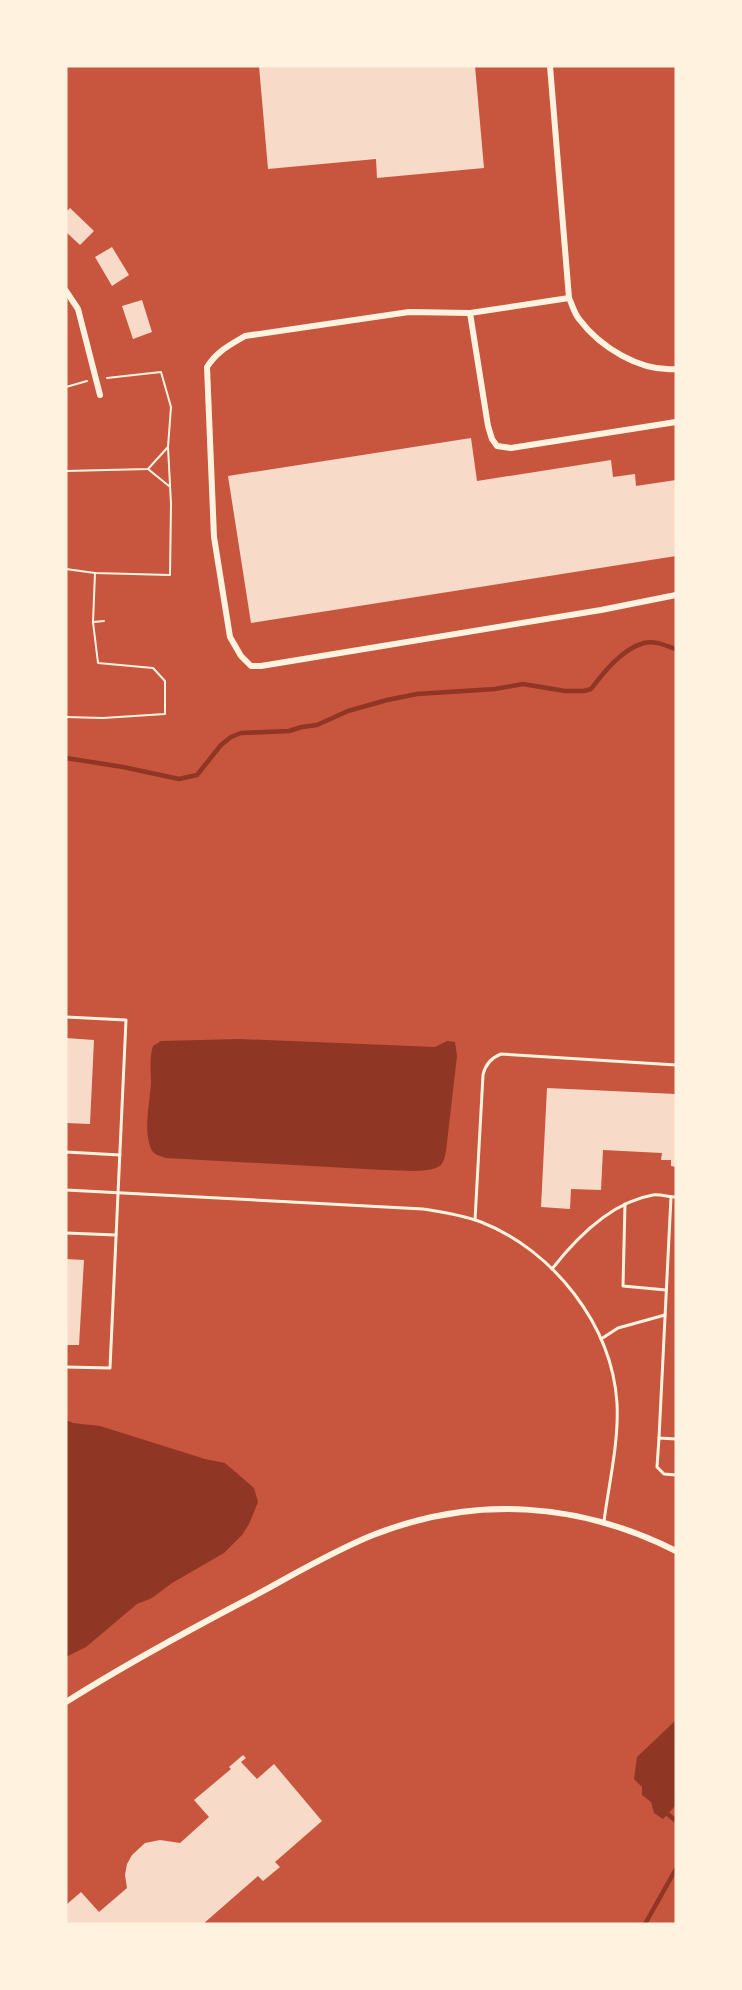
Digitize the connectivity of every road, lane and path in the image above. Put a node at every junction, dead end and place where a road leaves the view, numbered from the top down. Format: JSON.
{"nodes":[{"id":1,"x":550,"y":66,"type":"edge"},
{"id":2,"x":66,"y":291,"type":"edge"},
{"id":3,"x":569,"y":298,"type":"junction"},
{"id":4,"x":470,"y":313,"type":"junction"},
{"id":5,"x":676,"y":369,"type":"edge"},
{"id":6,"x":96,"y":379,"type":"junction"},
{"id":7,"x":66,"y":387,"type":"edge"},
{"id":8,"x":100,"y":395,"type":"dead end"},
{"id":9,"x":676,"y":422,"type":"edge"},
{"id":10,"x":168,"y":447,"type":"junction"},
{"id":11,"x":148,"y":469,"type":"junction"},
{"id":12,"x":66,"y":471,"type":"edge"},
{"id":13,"x":170,"y":486,"type":"junction"},
{"id":14,"x":66,"y":569,"type":"edge"},
{"id":15,"x":95,"y":573,"type":"junction"},
{"id":16,"x":676,"y":596,"type":"edge"},
{"id":17,"x":104,"y":621,"type":"dead end"},
{"id":18,"x":93,"y":622,"type":"junction"},
{"id":19,"x":66,"y":717,"type":"edge"},
{"id":20,"x":66,"y":1017,"type":"edge"},
{"id":21,"x":676,"y":1065,"type":"edge"},
{"id":22,"x":66,"y":1152,"type":"edge"},
{"id":23,"x":120,"y":1155,"type":"junction"},
{"id":24,"x":66,"y":1190,"type":"edge"},
{"id":25,"x":118,"y":1193,"type":"junction"},
{"id":26,"x":671,"y":1197,"type":"junction"},
{"id":27,"x":676,"y":1197,"type":"edge"},
{"id":28,"x":625,"y":1204,"type":"junction"},
{"id":29,"x":475,"y":1220,"type":"junction"},
{"id":30,"x":66,"y":1233,"type":"edge"},
{"id":31,"x":116,"y":1235,"type":"junction"},
{"id":32,"x":552,"y":1269,"type":"junction"},
{"id":33,"x":666,"y":1290,"type":"junction"},
{"id":34,"x":665,"y":1315,"type":"junction"},
{"id":35,"x":601,"y":1339,"type":"junction"},
{"id":36,"x":66,"y":1366,"type":"edge"},
{"id":37,"x":659,"y":1438,"type":"junction"},
{"id":38,"x":676,"y":1439,"type":"edge"},
{"id":39,"x":676,"y":1475,"type":"edge"},
{"id":40,"x":604,"y":1521,"type":"junction"},
{"id":41,"x":676,"y":1551,"type":"edge"},
{"id":42,"x":66,"y":1702,"type":"edge"}],
"edges":[{"from":1,"to":3,"type":"street"},
{"from":2,"to":6,"type":"street"},
{"from":3,"to":4,"type":"street"},
{"from":3,"to":5,"type":"street"},
{"from":4,"to":9,"type":"street"},
{"from":4,"to":16,"type":"street"},
{"from":6,"to":7,"type":"path"},
{"from":6,"to":8,"type":"street"},
{"from":6,"to":10,"type":"path"},
{"from":10,"to":11,"type":"path"},
{"from":10,"to":13,"type":"path"},
{"from":11,"to":12,"type":"path"},
{"from":11,"to":13,"type":"path"},
{"from":13,"to":15,"type":"path"},
{"from":14,"to":15,"type":"path"},
{"from":15,"to":18,"type":"path"},
{"from":17,"to":18,"type":"path"},
{"from":18,"to":19,"type":"path"},
{"from":20,"to":23,"type":"lane"},
{"from":21,"to":29,"type":"lane"},
{"from":22,"to":23,"type":"lane"},
{"from":23,"to":25,"type":"lane"},
{"from":24,"to":25,"type":"lane"},
{"from":25,"to":29,"type":"lane"},
{"from":25,"to":31,"type":"lane"},
{"from":26,"to":27,"type":"lane"},
{"from":26,"to":28,"type":"lane"},
{"from":26,"to":33,"type":"lane"},
{"from":28,"to":32,"type":"lane"},
{"from":28,"to":33,"type":"lane"},
{"from":29,"to":32,"type":"lane"},
{"from":30,"to":31,"type":"lane"},
{"from":31,"to":36,"type":"lane"},
{"from":32,"to":35,"type":"lane"},
{"from":33,"to":34,"type":"lane"},
{"from":34,"to":35,"type":"lane"},
{"from":34,"to":37,"type":"lane"},
{"from":35,"to":40,"type":"lane"},
{"from":37,"to":38,"type":"lane"},
{"from":37,"to":39,"type":"lane"},
{"from":40,"to":41,"type":"street"},
{"from":40,"to":42,"type":"street"}]}
